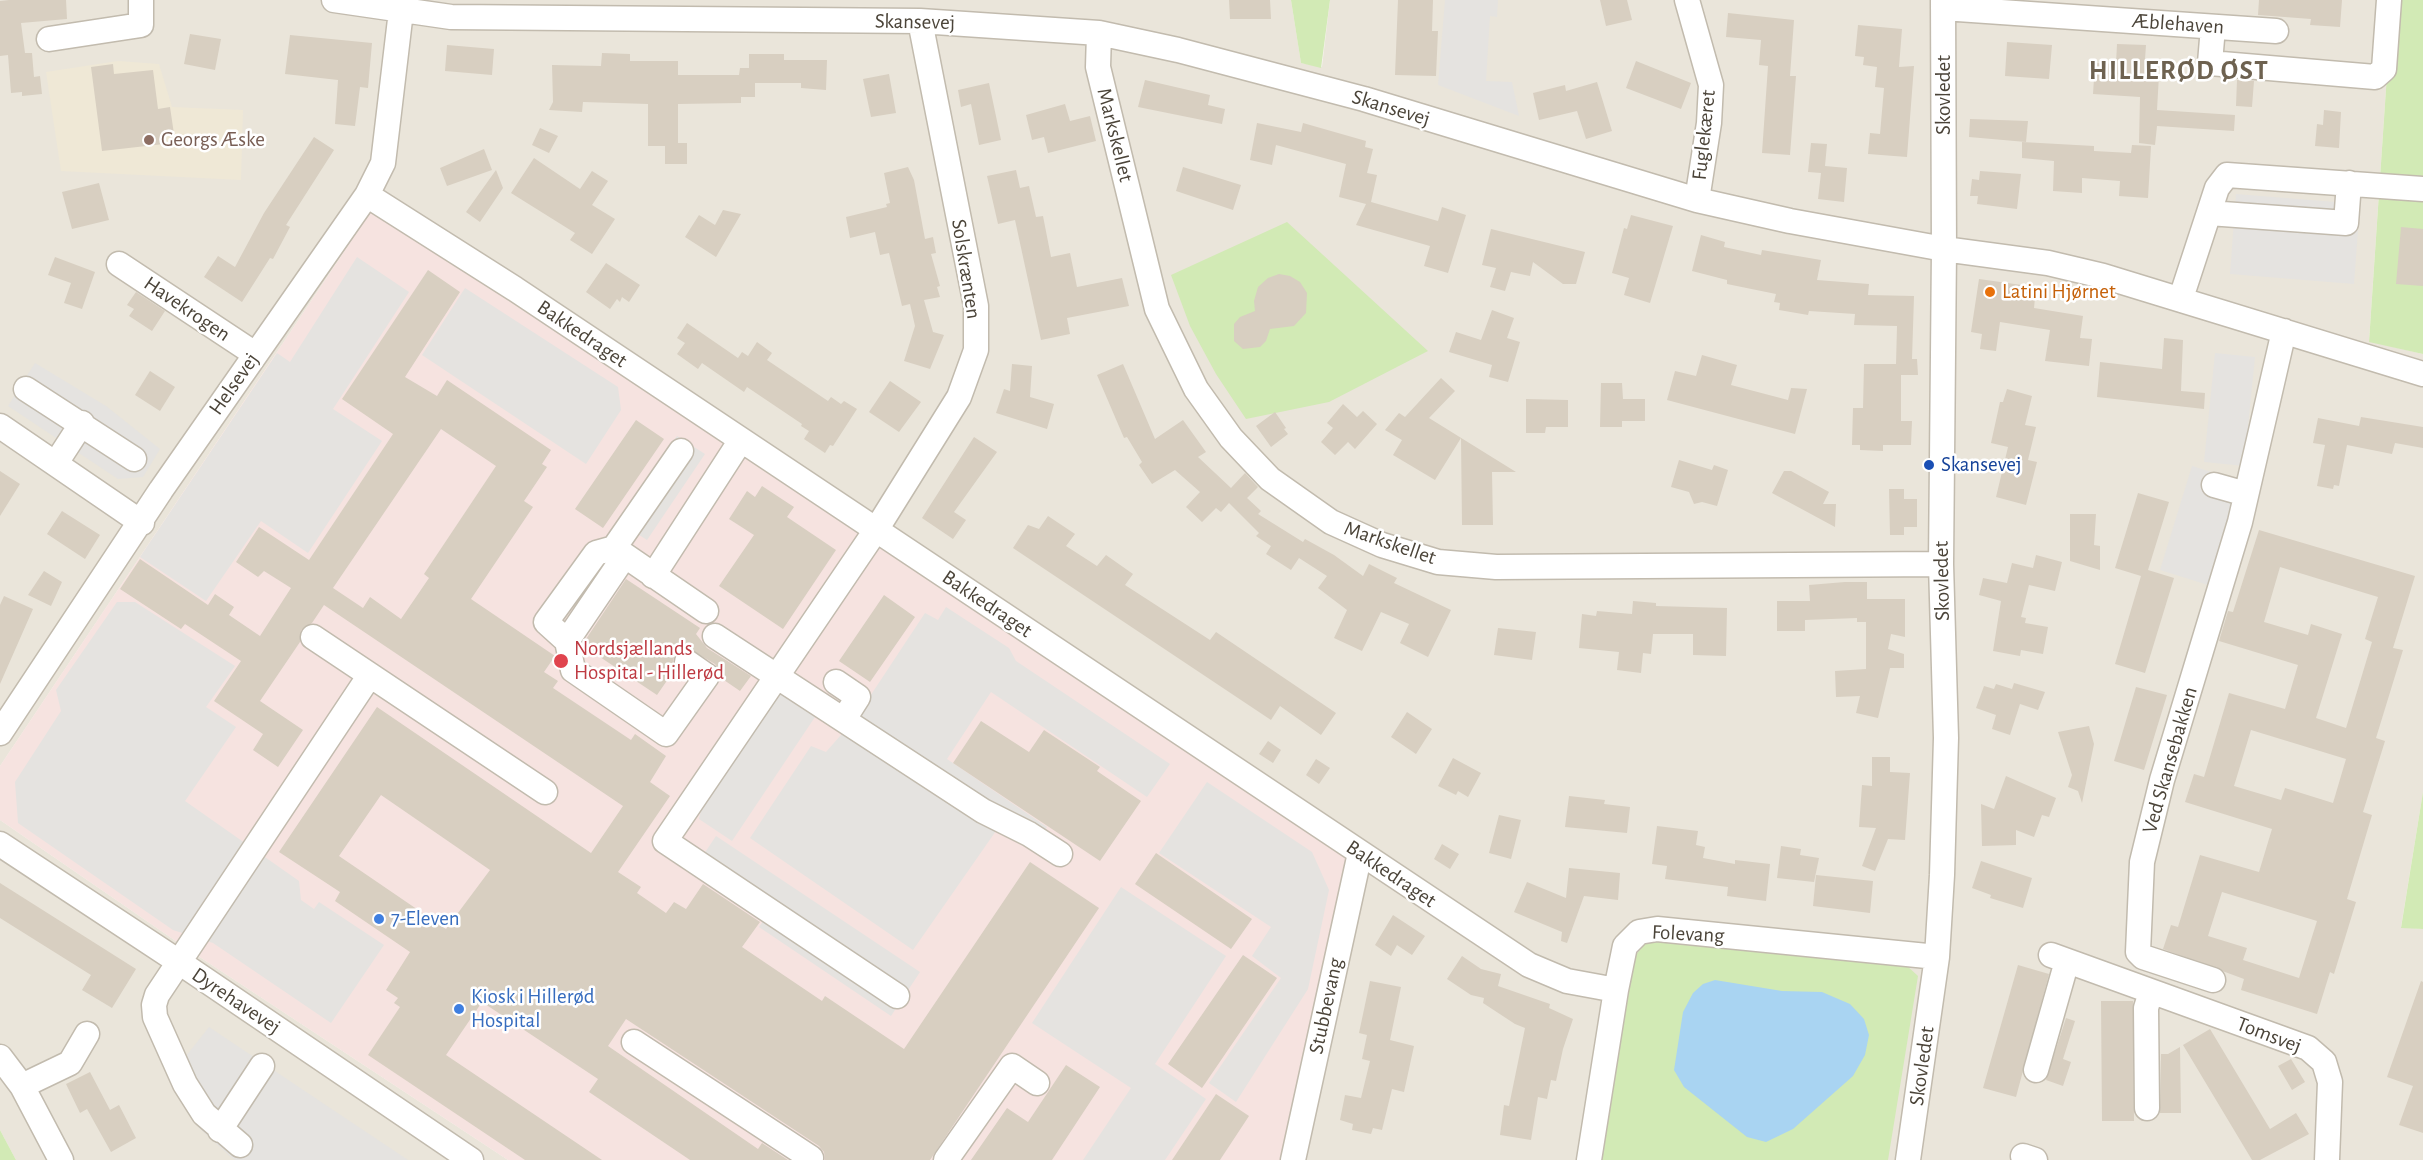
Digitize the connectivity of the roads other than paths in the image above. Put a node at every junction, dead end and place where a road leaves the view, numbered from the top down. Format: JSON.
{"nodes":[{"id":1,"x":141,"y":0,"type":"edge"},
{"id":2,"x":334,"y":0,"type":"edge"},
{"id":3,"x":1687,"y":0,"type":"edge"},
{"id":4,"x":2389,"y":0,"type":"edge"},
{"id":5,"x":1943,"y":4,"type":"edge"},
{"id":6,"x":451,"y":8,"type":"edge"},
{"id":7,"x":2081,"y":9,"type":"edge"},
{"id":8,"x":820,"y":10,"type":"edge"},
{"id":9,"x":401,"y":11,"type":"junction"},
{"id":10,"x":920,"y":21,"type":"junction"},
{"id":11,"x":2213,"y":27,"type":"junction"},
{"id":12,"x":2276,"y":31,"type":"dead end"},
{"id":13,"x":1099,"y":33,"type":"junction"},
{"id":14,"x":50,"y":39,"type":"dead end"},
{"id":15,"x":2349,"y":183,"type":"junction"},
{"id":16,"x":2423,"y":189,"type":"edge"},
{"id":17,"x":367,"y":195,"type":"junction"},
{"id":18,"x":1696,"y":200,"type":"junction"},
{"id":19,"x":2209,"y":213,"type":"junction"},
{"id":20,"x":1944,"y":249,"type":"junction"},
{"id":21,"x":119,"y":264,"type":"dead end"},
{"id":22,"x":2181,"y":298,"type":"junction"},
{"id":23,"x":2284,"y":331,"type":"junction"},
{"id":24,"x":255,"y":354,"type":"junction"},
{"id":25,"x":2423,"y":374,"type":"edge"},
{"id":26,"x":26,"y":389,"type":"dead end"},
{"id":27,"x":82,"y":423,"type":"junction"},
{"id":28,"x":0,"y":426,"type":"edge"},
{"id":29,"x":741,"y":440,"type":"junction"},
{"id":30,"x":681,"y":451,"type":"dead end"},
{"id":31,"x":134,"y":459,"type":"dead end"},
{"id":32,"x":56,"y":463,"type":"junction"},
{"id":33,"x":2214,"y":485,"type":"dead end"},
{"id":34,"x":2246,"y":494,"type":"junction"},
{"id":35,"x":142,"y":522,"type":"junction"},
{"id":36,"x":876,"y":530,"type":"junction"},
{"id":37,"x":619,"y":553,"type":"junction"},
{"id":38,"x":1941,"y":564,"type":"junction"},
{"id":39,"x":653,"y":576,"type":"junction"},
{"id":40,"x":706,"y":611,"type":"dead end"},
{"id":41,"x":715,"y":636,"type":"dead end"},
{"id":42,"x":313,"y":637,"type":"dead end"},
{"id":43,"x":687,"y":662,"type":"dead end"},
{"id":44,"x":370,"y":675,"type":"junction"},
{"id":45,"x":777,"y":675,"type":"junction"},
{"id":46,"x":836,"y":682,"type":"dead end"},
{"id":47,"x":844,"y":719,"type":"junction"},
{"id":48,"x":0,"y":733,"type":"edge"},
{"id":49,"x":545,"y":792,"type":"dead end"},
{"id":50,"x":0,"y":844,"type":"edge"},
{"id":51,"x":1360,"y":853,"type":"junction"},
{"id":52,"x":1060,"y":854,"type":"dead end"},
{"id":53,"x":1937,"y":957,"type":"junction"},
{"id":54,"x":179,"y":962,"type":"junction"},
{"id":55,"x":2212,"y":980,"type":"dead end"},
{"id":56,"x":1616,"y":990,"type":"junction"},
{"id":57,"x":2151,"y":992,"type":"junction"},
{"id":58,"x":897,"y":996,"type":"dead end"},
{"id":59,"x":87,"y":1034,"type":"dead end"},
{"id":60,"x":633,"y":1042,"type":"dead end"},
{"id":61,"x":0,"y":1057,"type":"edge"},
{"id":62,"x":262,"y":1066,"type":"dead end"},
{"id":63,"x":2036,"y":1070,"type":"dead end"},
{"id":64,"x":1037,"y":1083,"type":"dead end"},
{"id":65,"x":22,"y":1086,"type":"junction"},
{"id":66,"x":2146,"y":1108,"type":"dead end"},
{"id":67,"x":220,"y":1130,"type":"junction"},
{"id":68,"x":240,"y":1145,"type":"dead end"},
{"id":69,"x":61,"y":1160,"type":"edge"},
{"id":70,"x":471,"y":1160,"type":"edge"},
{"id":71,"x":810,"y":1160,"type":"edge"},
{"id":72,"x":946,"y":1160,"type":"edge"},
{"id":73,"x":1293,"y":1160,"type":"edge"},
{"id":74,"x":1589,"y":1160,"type":"edge"},
{"id":75,"x":1908,"y":1160,"type":"edge"},
{"id":76,"x":2327,"y":1160,"type":"edge"}],
"edges":[{"from":1,"to":14,"type":"street"},
{"from":2,"to":9,"type":"street","name":"Skansevej"},
{"from":3,"to":18,"type":"street","name":"Fuglekæret"},
{"from":4,"to":11,"type":"street"},
{"from":5,"to":7,"type":"street","name":"Æblehaven"},
{"from":5,"to":20,"type":"street","name":"Skovledet"},
{"from":6,"to":8,"type":"street","name":"Skansevej"},
{"from":6,"to":9,"type":"street","name":"Skansevej"},
{"from":7,"to":11,"type":"street","name":"Æblehaven"},
{"from":8,"to":10,"type":"street","name":"Skansevej"},
{"from":9,"to":17,"type":"street","name":"Helsevej"},
{"from":10,"to":13,"type":"street","name":"Skansevej"},
{"from":10,"to":36,"type":"street","name":"Solskrænten"},
{"from":11,"to":12,"type":"street","name":"Æblehaven"},
{"from":13,"to":18,"type":"street","name":"Skansevej"},
{"from":13,"to":38,"type":"street","name":"Markskellet"},
{"from":15,"to":16,"type":"street"},
{"from":15,"to":19,"type":"street"},
{"from":15,"to":19,"type":"street"},
{"from":17,"to":24,"type":"street","name":"Helsevej"},
{"from":17,"to":29,"type":"street","name":"Bakkedraget"},
{"from":18,"to":20,"type":"street","name":"Skansevej"},
{"from":19,"to":22,"type":"street"},
{"from":20,"to":22,"type":"street","name":"Skansevej"},
{"from":20,"to":38,"type":"street","name":"Skovledet"},
{"from":21,"to":24,"type":"street","name":"Havekrogen"},
{"from":22,"to":23,"type":"street","name":"Skansevej"},
{"from":23,"to":25,"type":"street","name":"Skansevej"},
{"from":23,"to":34,"type":"street","name":"Ved Skansebakken"},
{"from":24,"to":35,"type":"street","name":"Helsevej"},
{"from":26,"to":27,"type":"street"},
{"from":27,"to":31,"type":"street"},
{"from":27,"to":32,"type":"street"},
{"from":28,"to":32,"type":"street"},
{"from":29,"to":36,"type":"street","name":"Bakkedraget"},
{"from":29,"to":39,"type":"street"},
{"from":30,"to":37,"type":"street"},
{"from":32,"to":35,"type":"street"},
{"from":33,"to":34,"type":"street"},
{"from":34,"to":55,"type":"street","name":"Ved Skansebakken"},
{"from":35,"to":48,"type":"street","name":"Helsevej"},
{"from":36,"to":45,"type":"street","name":"Solskrænten"},
{"from":36,"to":51,"type":"street","name":"Bakkedraget"},
{"from":37,"to":39,"type":"street"},
{"from":37,"to":43,"type":"street"},
{"from":38,"to":53,"type":"street","name":"Skovledet"},
{"from":39,"to":40,"type":"street"},
{"from":41,"to":45,"type":"street"},
{"from":42,"to":44,"type":"street"},
{"from":44,"to":49,"type":"street"},
{"from":44,"to":54,"type":"street"},
{"from":45,"to":47,"type":"street"},
{"from":45,"to":58,"type":"street","name":"Solskrænten"},
{"from":46,"to":47,"type":"street"},
{"from":47,"to":52,"type":"street"},
{"from":50,"to":54,"type":"street","name":"Dyrehavevej"},
{"from":51,"to":56,"type":"street","name":"Bakkedraget"},
{"from":51,"to":73,"type":"street","name":"Stubbevang"},
{"from":53,"to":56,"type":"street","name":"Folevang"},
{"from":53,"to":75,"type":"street","name":"Skovledet"},
{"from":54,"to":67,"type":"street"},
{"from":54,"to":70,"type":"street","name":"Dyrehavevej"},
{"from":56,"to":74,"type":"street","name":"Folevang"},
{"from":57,"to":63,"type":"street","name":"Tomsvej"},
{"from":57,"to":66,"type":"street"},
{"from":57,"to":76,"type":"street","name":"Tomsvej"},
{"from":59,"to":65,"type":"street"},
{"from":60,"to":71,"type":"street"},
{"from":61,"to":65,"type":"street"},
{"from":62,"to":67,"type":"street"},
{"from":64,"to":72,"type":"street"},
{"from":65,"to":69,"type":"street"},
{"from":67,"to":68,"type":"street"}]}
